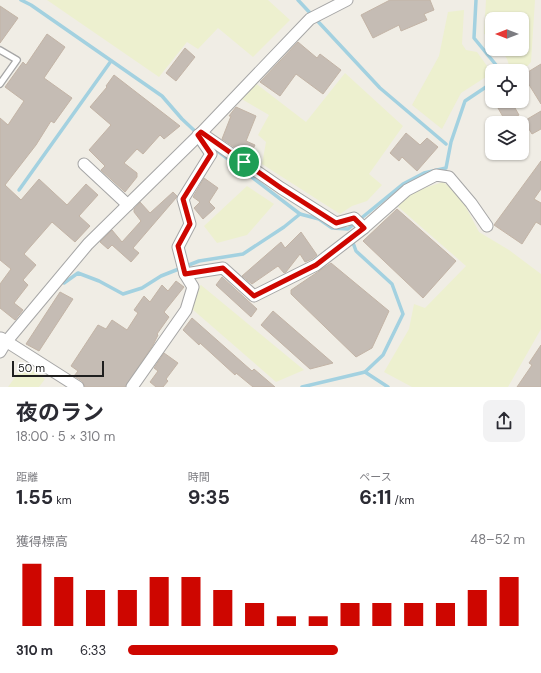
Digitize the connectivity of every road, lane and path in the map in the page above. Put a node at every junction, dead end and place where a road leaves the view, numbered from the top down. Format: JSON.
{"nodes":[{"id":1,"x":347,"y":0,"type":"edge"},
{"id":2,"x":0,"y":50,"type":"edge"},
{"id":3,"x":0,"y":84,"type":"edge"},
{"id":4,"x":200,"y":134,"type":"junction"},
{"id":5,"x":84,"y":164,"type":"dead end"},
{"id":6,"x":128,"y":205,"type":"junction"},
{"id":7,"x":487,"y":226,"type":"dead end"},
{"id":8,"x":364,"y":228,"type":"junction"},
{"id":9,"x":185,"y":274,"type":"junction"},
{"id":10,"x":3,"y":340,"type":"edge"},
{"id":11,"x":0,"y":352,"type":"edge"},
{"id":12,"x":78,"y":387,"type":"edge"},
{"id":13,"x":132,"y":387,"type":"edge"}],
"edges":[{"from":1,"to":4,"type":"street"},
{"from":2,"to":3,"type":"lane"},
{"from":4,"to":6,"type":"street"},
{"from":4,"to":8,"type":"street"},
{"from":4,"to":9,"type":"street"},
{"from":5,"to":6,"type":"street"},
{"from":6,"to":10,"type":"street"},
{"from":7,"to":8,"type":"street"},
{"from":8,"to":9,"type":"street"},
{"from":9,"to":13,"type":"street"},
{"from":10,"to":11,"type":"street"},
{"from":10,"to":12,"type":"street"}]}
